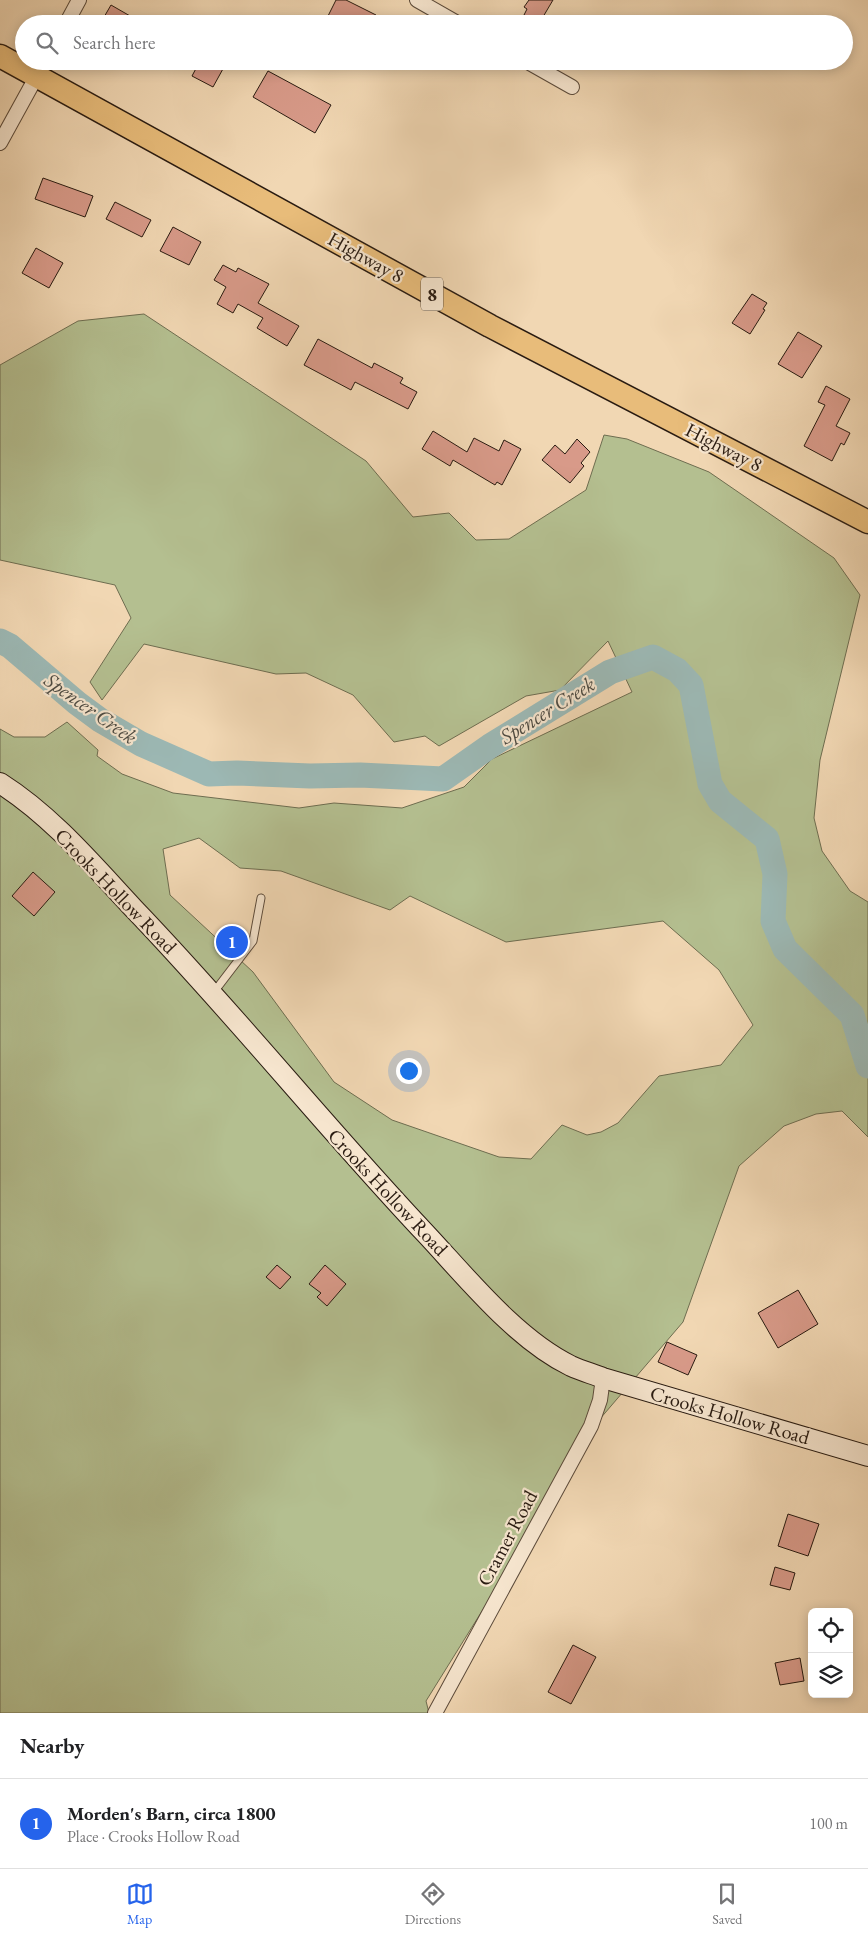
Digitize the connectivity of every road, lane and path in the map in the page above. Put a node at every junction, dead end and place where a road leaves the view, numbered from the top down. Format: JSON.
{"nodes":[{"id":1,"x":79,"y":0,"type":"edge"},
{"id":2,"x":417,"y":0,"type":"edge"},
{"id":3,"x":71,"y":15,"type":"edge"},
{"id":4,"x":444,"y":15,"type":"edge"},
{"id":5,"x":0,"y":56,"type":"edge"},
{"id":6,"x":15,"y":61,"type":"edge"},
{"id":7,"x":40,"y":70,"type":"edge"},
{"id":8,"x":43,"y":70,"type":"edge"},
{"id":9,"x":542,"y":70,"type":"edge"},
{"id":10,"x":572,"y":87,"type":"dead end"},
{"id":11,"x":0,"y":143,"type":"edge"},
{"id":12,"x":868,"y":522,"type":"edge"},
{"id":13,"x":0,"y":783,"type":"edge"},
{"id":14,"x":261,"y":898,"type":"dead end"},
{"id":15,"x":212,"y":994,"type":"junction"},
{"id":16,"x":603,"y":1378,"type":"junction"},
{"id":17,"x":868,"y":1456,"type":"edge"},
{"id":18,"x":435,"y":1713,"type":"edge"}],
"edges":[{"from":1,"to":3,"type":"street"},
{"from":2,"to":4,"type":"street"},
{"from":5,"to":6,"type":"main road","name":"Highway 8","number":"8"},
{"from":7,"to":11,"type":"street"},
{"from":8,"to":12,"type":"main road","name":"Highway 8","number":"8"},
{"from":9,"to":10,"type":"street"},
{"from":13,"to":15,"type":"street","name":"Crooks Hollow Road"},
{"from":14,"to":15,"type":"lane"},
{"from":15,"to":16,"type":"street","name":"Crooks Hollow Road"},
{"from":16,"to":17,"type":"street","name":"Crooks Hollow Road"},
{"from":16,"to":18,"type":"street","name":"Cramer Road"}]}
